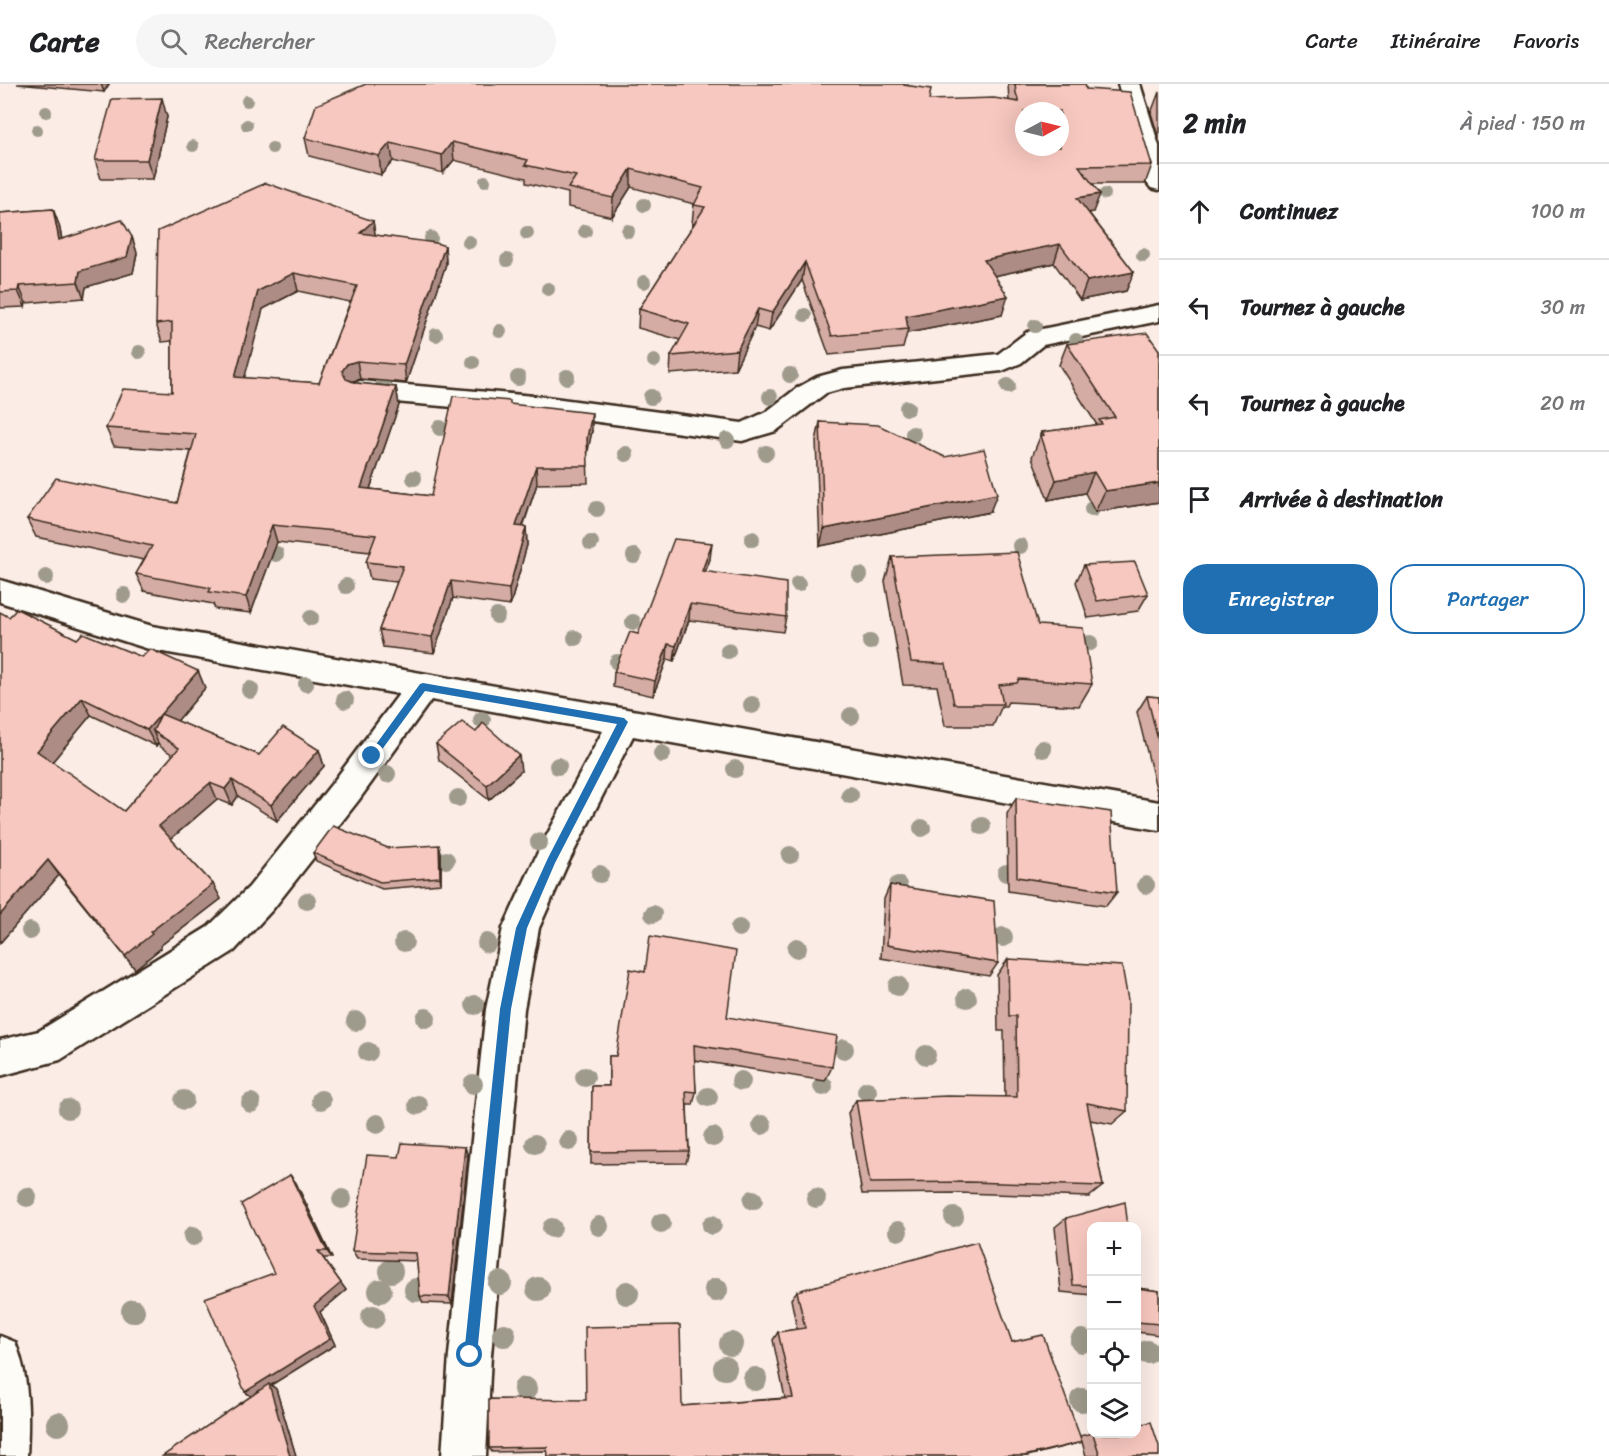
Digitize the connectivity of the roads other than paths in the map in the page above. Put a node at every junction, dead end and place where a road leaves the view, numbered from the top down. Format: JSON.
{"nodes":[{"id":1,"x":1129,"y":84,"type":"edge"},
{"id":2,"x":1159,"y":183,"type":"edge"},
{"id":3,"x":1159,"y":313,"type":"edge"},
{"id":4,"x":360,"y":390,"type":"edge"},
{"id":5,"x":0,"y":591,"type":"edge"},
{"id":6,"x":423,"y":686,"type":"junction"},
{"id":7,"x":624,"y":722,"type":"junction"},
{"id":8,"x":1159,"y":816,"type":"edge"},
{"id":9,"x":0,"y":1058,"type":"edge"},
{"id":10,"x":0,"y":1357,"type":"edge"},
{"id":11,"x":5,"y":1456,"type":"edge"},
{"id":12,"x":464,"y":1456,"type":"edge"}],
"edges":[{"from":1,"to":2,"type":"street"},
{"from":3,"to":4,"type":"street"},
{"from":5,"to":6,"type":"street"},
{"from":6,"to":7,"type":"street"},
{"from":6,"to":9,"type":"street"},
{"from":7,"to":8,"type":"street"},
{"from":7,"to":12,"type":"street"},
{"from":10,"to":11,"type":"street"}]}
